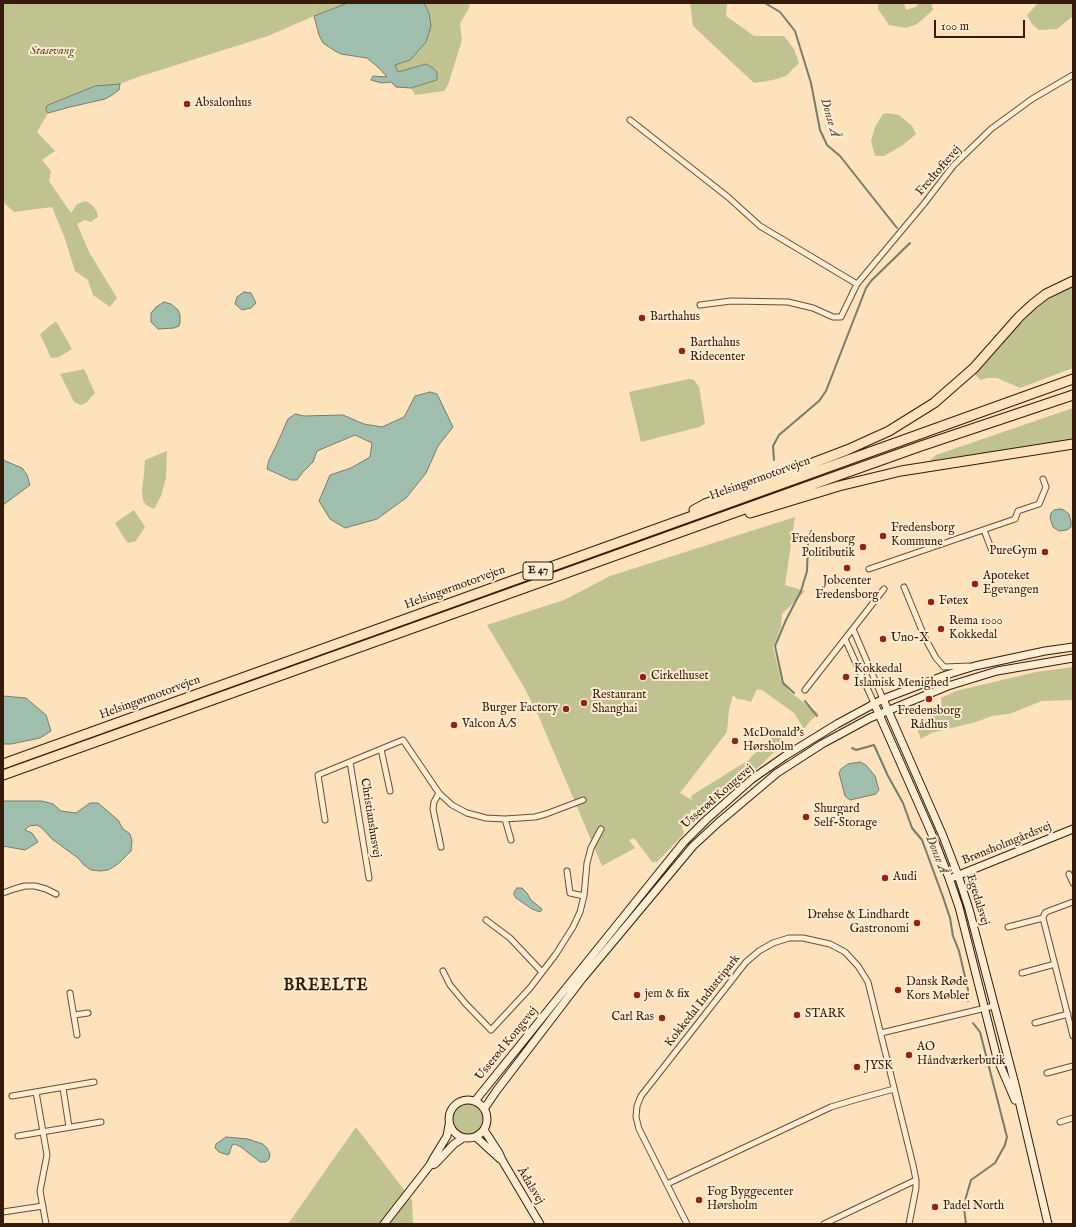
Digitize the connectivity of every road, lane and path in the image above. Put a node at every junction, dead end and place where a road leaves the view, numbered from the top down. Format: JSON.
{"nodes":[{"id":1,"x":1073,"y":75,"type":"edge"},
{"id":2,"x":630,"y":120,"type":"dead end"},
{"id":3,"x":1073,"y":281,"type":"edge"},
{"id":4,"x":857,"y":284,"type":"junction"},
{"id":5,"x":700,"y":305,"type":"dead end"},
{"id":6,"x":1073,"y":379,"type":"edge"},
{"id":7,"x":1073,"y":395,"type":"edge"},
{"id":8,"x":1073,"y":444,"type":"edge"},
{"id":9,"x":1043,"y":479,"type":"dead end"},
{"id":10,"x":708,"y":523,"type":"junction"},
{"id":11,"x":666,"y":525,"type":"junction"},
{"id":12,"x":984,"y":530,"type":"junction"},
{"id":13,"x":992,"y":551,"type":"dead end"},
{"id":14,"x":869,"y":569,"type":"dead end"},
{"id":15,"x":904,"y":587,"type":"dead end"},
{"id":16,"x":884,"y":589,"type":"dead end"},
{"id":17,"x":853,"y":629,"type":"junction"},
{"id":18,"x":845,"y":639,"type":"junction"},
{"id":19,"x":1073,"y":647,"type":"edge"},
{"id":20,"x":1073,"y":658,"type":"edge"},
{"id":21,"x":975,"y":666,"type":"junction"},
{"id":22,"x":805,"y":690,"type":"dead end"},
{"id":23,"x":883,"y":699,"type":"junction"},
{"id":24,"x":874,"y":704,"type":"junction"},
{"id":25,"x":889,"y":710,"type":"junction"},
{"id":26,"x":878,"y":715,"type":"junction"},
{"id":27,"x":381,"y":749,"type":"junction"},
{"id":28,"x":350,"y":762,"type":"junction"},
{"id":29,"x":3,"y":764,"type":"edge"},
{"id":30,"x":3,"y":775,"type":"edge"},
{"id":31,"x":390,"y":791,"type":"dead end"},
{"id":32,"x":439,"y":793,"type":"junction"},
{"id":33,"x":583,"y":800,"type":"dead end"},
{"id":34,"x":505,"y":819,"type":"junction"},
{"id":35,"x":325,"y":820,"type":"dead end"},
{"id":36,"x":601,"y":829,"type":"dead end"},
{"id":37,"x":1073,"y":829,"type":"edge"},
{"id":38,"x":511,"y":840,"type":"dead end"},
{"id":39,"x":441,"y":847,"type":"dead end"},
{"id":40,"x":567,"y":871,"type":"dead end"},
{"id":41,"x":1069,"y":874,"type":"dead end"},
{"id":42,"x":958,"y":875,"type":"junction"},
{"id":43,"x":369,"y":878,"type":"dead end"},
{"id":44,"x":949,"y":878,"type":"junction"},
{"id":45,"x":1073,"y":883,"type":"edge"},
{"id":46,"x":3,"y":893,"type":"edge"},
{"id":47,"x":56,"y":894,"type":"dead end"},
{"id":48,"x":584,"y":896,"type":"junction"},
{"id":49,"x":1073,"y":902,"type":"edge"},
{"id":50,"x":1043,"y":918,"type":"junction"},
{"id":51,"x":486,"y":920,"type":"dead end"},
{"id":52,"x":1008,"y":927,"type":"dead end"},
{"id":53,"x":1055,"y":964,"type":"junction"},
{"id":54,"x":443,"y":971,"type":"dead end"},
{"id":55,"x":542,"y":972,"type":"junction"},
{"id":56,"x":1022,"y":973,"type":"dead end"},
{"id":57,"x":70,"y":993,"type":"dead end"},
{"id":58,"x":994,"y":1006,"type":"junction"},
{"id":59,"x":985,"y":1008,"type":"junction"},
{"id":60,"x":88,"y":1013,"type":"dead end"},
{"id":61,"x":1068,"y":1014,"type":"junction"},
{"id":62,"x":74,"y":1015,"type":"junction"},
{"id":63,"x":1035,"y":1023,"type":"dead end"},
{"id":64,"x":881,"y":1033,"type":"junction"},
{"id":65,"x":77,"y":1035,"type":"dead end"},
{"id":66,"x":1073,"y":1036,"type":"edge"},
{"id":67,"x":1073,"y":1066,"type":"edge"},
{"id":68,"x":1012,"y":1072,"type":"junction"},
{"id":69,"x":1047,"y":1073,"type":"dead end"},
{"id":70,"x":94,"y":1082,"type":"dead end"},
{"id":71,"x":63,"y":1088,"type":"junction"},
{"id":72,"x":894,"y":1089,"type":"junction"},
{"id":73,"x":36,"y":1092,"type":"junction"},
{"id":74,"x":12,"y":1096,"type":"dead end"},
{"id":75,"x":475,"y":1101,"type":"junction"},
{"id":76,"x":484,"y":1109,"type":"junction"},
{"id":77,"x":1022,"y":1117,"type":"junction"},
{"id":78,"x":1073,"y":1118,"type":"edge"},
{"id":79,"x":101,"y":1122,"type":"dead end"},
{"id":80,"x":1060,"y":1122,"type":"dead end"},
{"id":81,"x":449,"y":1125,"type":"junction"},
{"id":82,"x":69,"y":1128,"type":"junction"},
{"id":83,"x":484,"y":1130,"type":"junction"},
{"id":84,"x":43,"y":1132,"type":"junction"},
{"id":85,"x":18,"y":1136,"type":"dead end"},
{"id":86,"x":476,"y":1137,"type":"junction"},
{"id":87,"x":463,"y":1138,"type":"junction"},
{"id":88,"x":502,"y":1160,"type":"junction"},
{"id":89,"x":430,"y":1165,"type":"junction"},
{"id":90,"x":916,"y":1180,"type":"junction"},
{"id":91,"x":667,"y":1184,"type":"junction"},
{"id":92,"x":43,"y":1206,"type":"junction"},
{"id":93,"x":3,"y":1212,"type":"edge"},
{"id":94,"x":46,"y":1224,"type":"edge"},
{"id":95,"x":384,"y":1224,"type":"edge"},
{"id":96,"x":540,"y":1224,"type":"edge"},
{"id":97,"x":687,"y":1224,"type":"edge"},
{"id":98,"x":824,"y":1224,"type":"edge"},
{"id":99,"x":909,"y":1224,"type":"edge"},
{"id":100,"x":1048,"y":1224,"type":"edge"}],
"edges":[{"from":1,"to":4,"type":"street","name":"Fredtoftevej"},
{"from":2,"to":4,"type":"street"},
{"from":3,"to":11,"type":"highway"},
{"from":4,"to":5,"type":"street","name":"Fredtoftevej"},
{"from":6,"to":11,"type":"highway","name":"Helsingørmotorvejen","number":"E 47"},
{"from":7,"to":10,"type":"highway","name":"Helsingørmotorvejen","number":"E 47"},
{"from":8,"to":10,"type":"highway"},
{"from":9,"to":12,"type":"street"},
{"from":10,"to":30,"type":"highway","name":"Helsingørmotorvejen","number":"E 47"},
{"from":11,"to":29,"type":"highway","name":"Helsingørmotorvejen","number":"E 47"},
{"from":12,"to":13,"type":"street"},
{"from":12,"to":14,"type":"street"},
{"from":15,"to":21,"type":"street"},
{"from":16,"to":17,"type":"street"},
{"from":17,"to":18,"type":"street"},
{"from":17,"to":23,"type":"street"},
{"from":18,"to":22,"type":"street"},
{"from":18,"to":24,"type":"street"},
{"from":19,"to":21,"type":"main road","name":"Usserød Kongevej"},
{"from":20,"to":25,"type":"main road","name":"Usserød Kongevej"},
{"from":21,"to":23,"type":"main road","name":"Usserød Kongevej"},
{"from":23,"to":24,"type":"main road","name":"Usserød Kongevej"},
{"from":23,"to":25,"type":"main road","name":"Egedalsvej"},
{"from":24,"to":26,"type":"main road","name":"Egedalsvej"},
{"from":24,"to":75,"type":"main road","name":"Usserød Kongevej"},
{"from":25,"to":26,"type":"main road","name":"Usserød Kongevej"},
{"from":25,"to":42,"type":"main road","name":"Egedalsvej"},
{"from":26,"to":44,"type":"main road","name":"Egedalsvej"},
{"from":26,"to":76,"type":"main road","name":"Usserød Kongevej"},
{"from":27,"to":28,"type":"street"},
{"from":27,"to":31,"type":"street","name":"Christianshusvej"},
{"from":27,"to":32,"type":"street"},
{"from":28,"to":35,"type":"street"},
{"from":28,"to":43,"type":"street","name":"Christianshusvej"},
{"from":32,"to":34,"type":"street"},
{"from":32,"to":39,"type":"street"},
{"from":33,"to":34,"type":"street"},
{"from":34,"to":38,"type":"street"},
{"from":36,"to":48,"type":"street"},
{"from":37,"to":42,"type":"main road","name":"Brønsholmgårdsvej"},
{"from":40,"to":48,"type":"street"},
{"from":41,"to":45,"type":"street"},
{"from":42,"to":44,"type":"main road","name":"Brønsholmgårdsvej"},
{"from":42,"to":58,"type":"main road","name":"Egedalsvej"},
{"from":44,"to":59,"type":"main road","name":"Egedalsvej"},
{"from":46,"to":47,"type":"street"},
{"from":48,"to":55,"type":"street"},
{"from":49,"to":50,"type":"street"},
{"from":50,"to":52,"type":"street"},
{"from":50,"to":53,"type":"street"},
{"from":51,"to":55,"type":"street"},
{"from":53,"to":56,"type":"street"},
{"from":53,"to":61,"type":"street"},
{"from":54,"to":55,"type":"street"},
{"from":57,"to":62,"type":"street"},
{"from":58,"to":59,"type":"street"},
{"from":58,"to":68,"type":"main road","name":"Egedalsvej"},
{"from":59,"to":64,"type":"street"},
{"from":59,"to":68,"type":"main road"},
{"from":59,"to":77,"type":"main road","name":"Egedalsvej"},
{"from":60,"to":62,"type":"street"},
{"from":61,"to":63,"type":"street"},
{"from":61,"to":66,"type":"street"},
{"from":62,"to":65,"type":"street"},
{"from":64,"to":72,"type":"street","name":"Kokkedal Industripark"},
{"from":64,"to":91,"type":"street","name":"Kokkedal Industripark"},
{"from":67,"to":69,"type":"street"},
{"from":68,"to":77,"type":"main road","name":"Egedalsvej"},
{"from":70,"to":71,"type":"street"},
{"from":71,"to":73,"type":"street"},
{"from":71,"to":82,"type":"street"},
{"from":72,"to":90,"type":"street","name":"Kokkedal Industripark"},
{"from":72,"to":91,"type":"street"},
{"from":73,"to":74,"type":"street"},
{"from":73,"to":84,"type":"street"},
{"from":75,"to":76,"type":"main road"},
{"from":75,"to":81,"type":"main road"},
{"from":76,"to":83,"type":"main road"},
{"from":77,"to":100,"type":"main road","name":"Egedalsvej"},
{"from":78,"to":80,"type":"street"},
{"from":79,"to":82,"type":"street"},
{"from":81,"to":87,"type":"main road"},
{"from":81,"to":89,"type":"main road"},
{"from":82,"to":84,"type":"street"},
{"from":83,"to":86,"type":"main road"},
{"from":83,"to":88,"type":"main road","name":"Ådalsvej"},
{"from":84,"to":85,"type":"street"},
{"from":84,"to":92,"type":"street"},
{"from":86,"to":87,"type":"main road"},
{"from":86,"to":88,"type":"main road","name":"Ådalsvej"},
{"from":87,"to":89,"type":"main road"},
{"from":88,"to":96,"type":"main road","name":"Ådalsvej"},
{"from":89,"to":95,"type":"main road"},
{"from":90,"to":98,"type":"street"},
{"from":90,"to":99,"type":"street","name":"Kokkedal Industripark"},
{"from":91,"to":97,"type":"street","name":"Kokkedal Industripark"},
{"from":92,"to":93,"type":"street"},
{"from":92,"to":94,"type":"street"}]}
